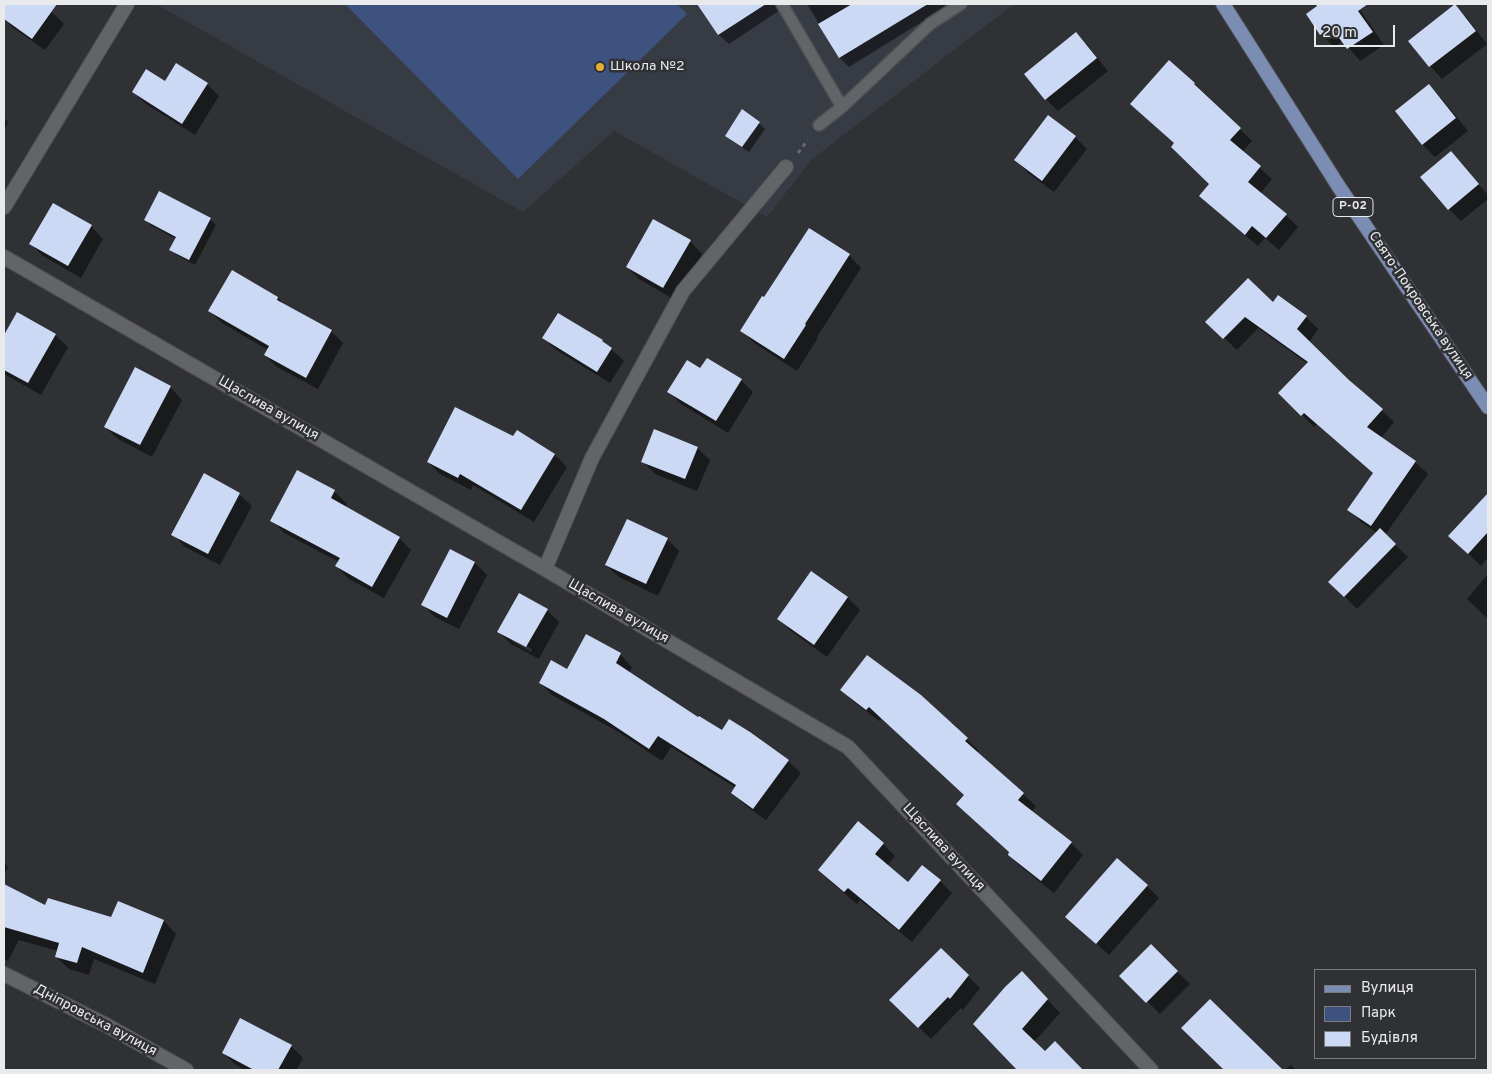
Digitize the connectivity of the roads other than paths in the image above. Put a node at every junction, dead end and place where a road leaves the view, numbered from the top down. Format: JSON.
{"nodes":[{"id":1,"x":127,"y":4,"type":"edge"},
{"id":2,"x":782,"y":4,"type":"edge"},
{"id":3,"x":1223,"y":4,"type":"edge"},
{"id":4,"x":957,"y":5,"type":"edge"},
{"id":5,"x":842,"y":106,"type":"junction"},
{"id":6,"x":820,"y":125,"type":"road end"},
{"id":7,"x":786,"y":167,"type":"road end"},
{"id":8,"x":4,"y":208,"type":"edge"},
{"id":9,"x":4,"y":257,"type":"edge"},
{"id":10,"x":1488,"y":407,"type":"edge"},
{"id":11,"x":545,"y":569,"type":"junction"},
{"id":12,"x":4,"y":974,"type":"edge"},
{"id":13,"x":186,"y":1070,"type":"edge"},
{"id":14,"x":1151,"y":1070,"type":"edge"}],
"edges":[{"from":1,"to":8,"type":"street"},
{"from":2,"to":5,"type":"lane"},
{"from":3,"to":10,"type":"main road","name":"Свято-Покровська вулиця","number":"Р-02"},
{"from":4,"to":5,"type":"lane"},
{"from":5,"to":6,"type":"lane"},
{"from":7,"to":11,"type":"street"},
{"from":9,"to":11,"type":"street","name":"Щаслива вулиця"},
{"from":11,"to":14,"type":"street","name":"Щаслива вулиця"},
{"from":12,"to":13,"type":"street","name":"Дніпровська вулиця"}]}
